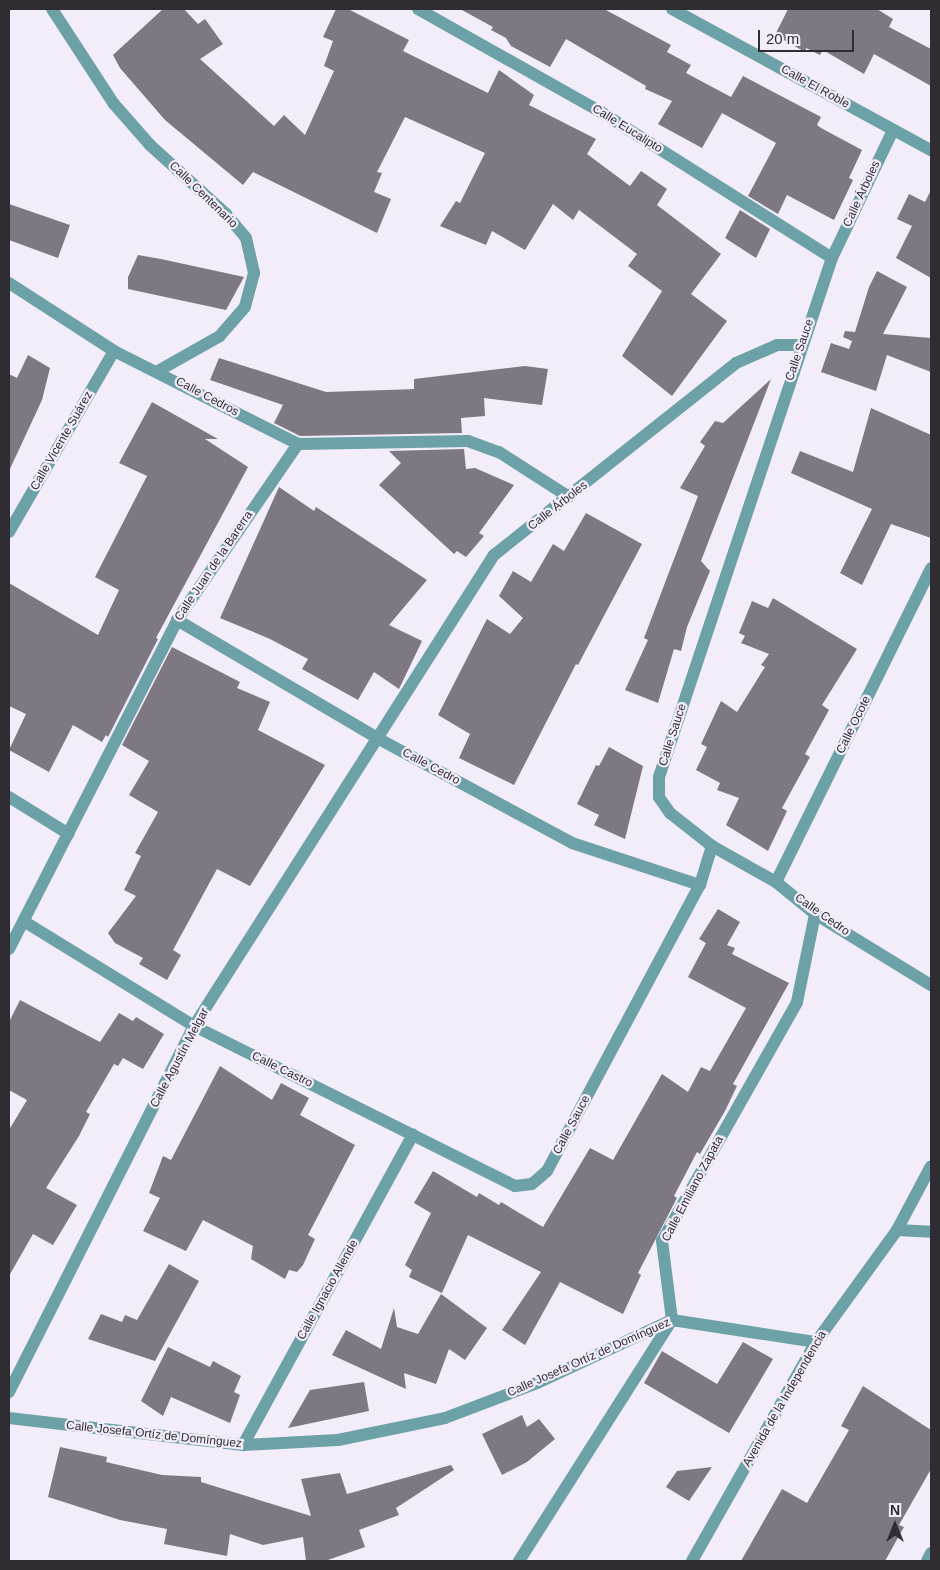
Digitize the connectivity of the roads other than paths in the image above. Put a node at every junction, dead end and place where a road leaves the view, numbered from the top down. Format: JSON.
{"nodes":[{"id":1,"x":52,"y":9,"type":"edge"},
{"id":2,"x":418,"y":9,"type":"edge"},
{"id":3,"x":672,"y":9,"type":"edge"},
{"id":4,"x":893,"y":130,"type":"junction"},
{"id":5,"x":931,"y":150,"type":"edge"},
{"id":6,"x":832,"y":258,"type":"junction"},
{"id":7,"x":9,"y":283,"type":"edge"},
{"id":8,"x":802,"y":345,"type":"junction"},
{"id":9,"x":114,"y":350,"type":"junction"},
{"id":10,"x":158,"y":371,"type":"junction"},
{"id":11,"x":298,"y":444,"type":"junction"},
{"id":12,"x":569,"y":497,"type":"junction"},
{"id":13,"x":9,"y":532,"type":"edge"},
{"id":14,"x":931,"y":568,"type":"edge"},
{"id":15,"x":177,"y":620,"type":"junction"},
{"id":16,"x":379,"y":739,"type":"junction"},
{"id":17,"x":9,"y":797,"type":"edge"},
{"id":18,"x":68,"y":834,"type":"junction"},
{"id":19,"x":712,"y":846,"type":"junction"},
{"id":20,"x":776,"y":882,"type":"junction"},
{"id":21,"x":700,"y":885,"type":"junction"},
{"id":22,"x":816,"y":914,"type":"junction"},
{"id":23,"x":25,"y":922,"type":"junction"},
{"id":24,"x":9,"y":948,"type":"edge"},
{"id":25,"x":931,"y":985,"type":"edge"},
{"id":26,"x":194,"y":1026,"type":"junction"},
{"id":27,"x":413,"y":1135,"type":"junction"},
{"id":28,"x":931,"y":1166,"type":"edge"},
{"id":29,"x":547,"y":1171,"type":"joint"},
{"id":30,"x":897,"y":1230,"type":"junction"},
{"id":31,"x":931,"y":1232,"type":"edge"},
{"id":32,"x":672,"y":1320,"type":"junction"},
{"id":33,"x":816,"y":1342,"type":"junction"},
{"id":34,"x":9,"y":1392,"type":"edge"},
{"id":35,"x":9,"y":1418,"type":"edge"},
{"id":36,"x":243,"y":1446,"type":"junction"},
{"id":37,"x":931,"y":1553,"type":"edge"},
{"id":38,"x":519,"y":1561,"type":"edge"},
{"id":39,"x":692,"y":1561,"type":"edge"},
{"id":40,"x":927,"y":1561,"type":"edge"}],
"edges":[{"from":1,"to":10,"type":"street","name":"Calle Centenario"},
{"from":2,"to":6,"type":"street","name":"Calle Eucalipto"},
{"from":3,"to":4,"type":"street","name":"Calle El Roble"},
{"from":4,"to":5,"type":"street","name":"Calle El Roble"},
{"from":4,"to":6,"type":"street","name":"Calle Árboles"},
{"from":6,"to":8,"type":"street","name":"Calle Sauce"},
{"from":7,"to":9,"type":"street","name":"Calle Cedros"},
{"from":8,"to":12,"type":"street","name":"Calle Árboles"},
{"from":8,"to":19,"type":"street","name":"Calle Sauce"},
{"from":9,"to":10,"type":"street","name":"Calle Cedros"},
{"from":9,"to":13,"type":"street","name":"Calle Vicente Suárez"},
{"from":10,"to":11,"type":"street","name":"Calle Cedros"},
{"from":11,"to":12,"type":"street"},
{"from":11,"to":15,"type":"street","name":"Calle Juan de la Barerra"},
{"from":12,"to":16,"type":"street","name":"Calle Árboles"},
{"from":14,"to":20,"type":"street","name":"Calle Ocote"},
{"from":15,"to":16,"type":"street","name":"Calle Cedro"},
{"from":15,"to":18,"type":"street","name":"Calle Juan de la Barerra"},
{"from":16,"to":21,"type":"street","name":"Calle Cedro"},
{"from":16,"to":26,"type":"street","name":"Calle Agustín Melgar"},
{"from":17,"to":18,"type":"street"},
{"from":18,"to":23,"type":"street","name":"Calle Juan de la Barerra"},
{"from":19,"to":20,"type":"street","name":"Calle Cedro"},
{"from":19,"to":21,"type":"street","name":"Calle Sauce"},
{"from":20,"to":22,"type":"street","name":"Calle Cedro"},
{"from":21,"to":29,"type":"street","name":"Calle Sauce"},
{"from":22,"to":25,"type":"street","name":"Calle Cedro"},
{"from":22,"to":32,"type":"street","name":"Calle Emiliano Zapata"},
{"from":23,"to":24,"type":"street","name":"Calle Juan de la Barerra"},
{"from":23,"to":26,"type":"street","name":"Calle Castro"},
{"from":26,"to":27,"type":"street","name":"Calle Castro"},
{"from":26,"to":34,"type":"street","name":"Calle Agustín Melgar"},
{"from":27,"to":29,"type":"street","name":"Calle Castro"},
{"from":27,"to":36,"type":"street","name":"Calle Ignacio Allende"},
{"from":28,"to":30,"type":"street","name":"Avenida de la Independencia"},
{"from":30,"to":31,"type":"street"},
{"from":30,"to":33,"type":"street","name":"Avenida de la Independencia"},
{"from":32,"to":33,"type":"street","name":"Calle Josefa Ortíz de Domínguez"},
{"from":32,"to":36,"type":"street","name":"Calle Josefa Ortíz de Domínguez"},
{"from":32,"to":38,"type":"street"},
{"from":33,"to":39,"type":"street","name":"Avenida de la Independencia"},
{"from":35,"to":36,"type":"street","name":"Calle Josefa Ortíz de Domínguez"},
{"from":37,"to":40,"type":"street"}]}
